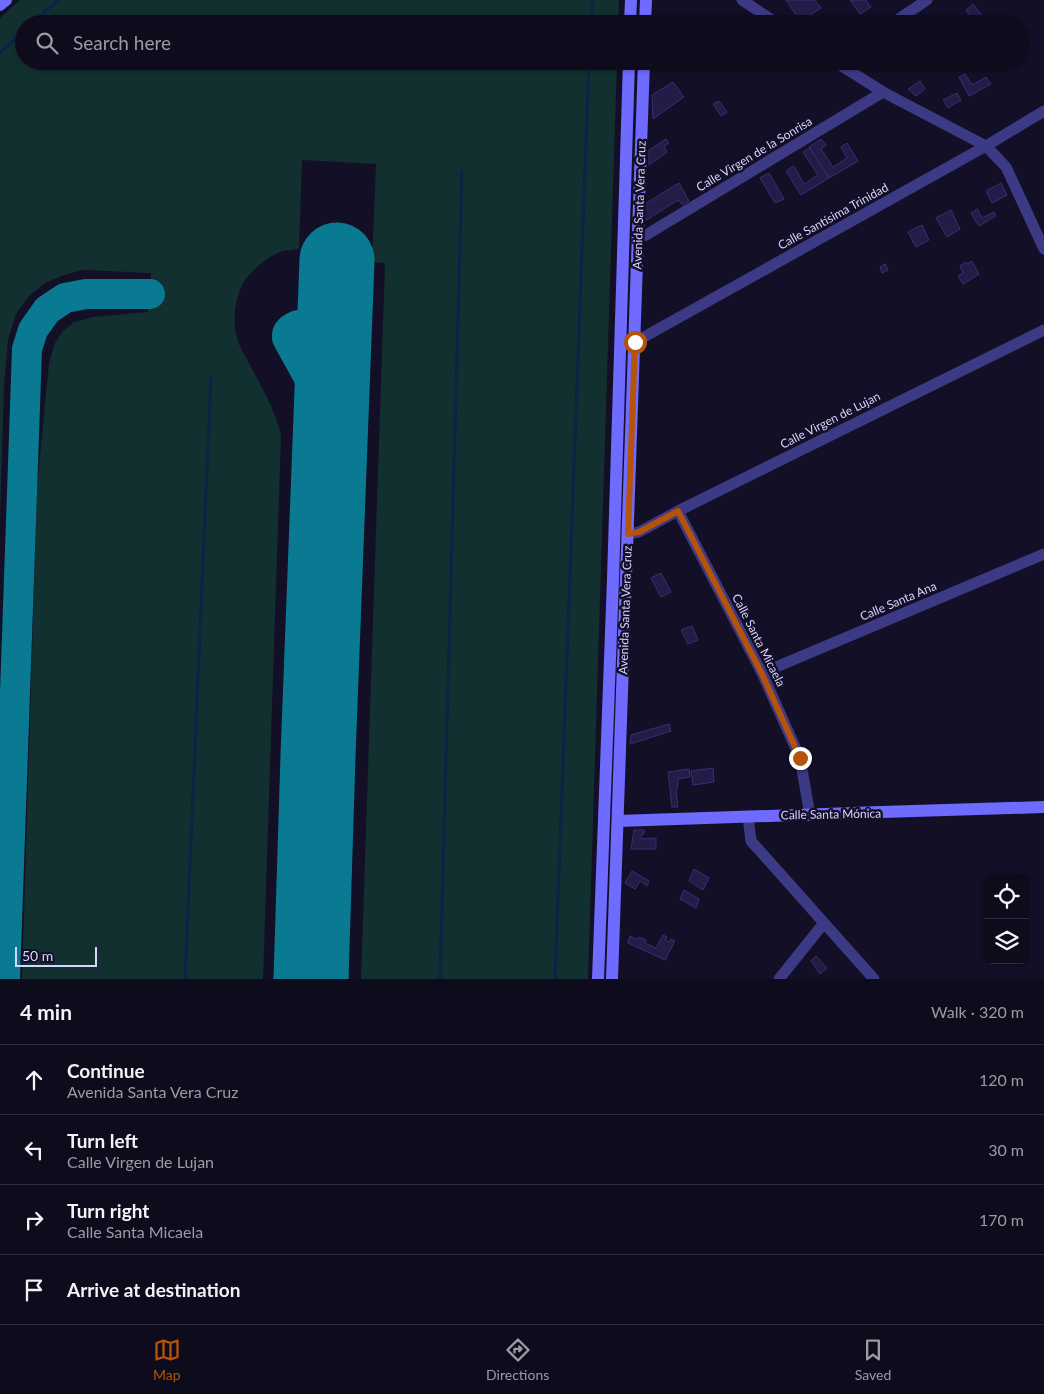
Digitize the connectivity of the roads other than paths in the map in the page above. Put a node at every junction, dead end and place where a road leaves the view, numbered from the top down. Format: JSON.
{"nodes":[{"id":1,"x":6,"y":0,"type":"edge"},
{"id":2,"x":631,"y":0,"type":"edge"},
{"id":3,"x":646,"y":0,"type":"edge"},
{"id":4,"x":742,"y":0,"type":"edge"},
{"id":5,"x":927,"y":0,"type":"edge"},
{"id":6,"x":0,"y":5,"type":"edge"},
{"id":7,"x":630,"y":15,"type":"edge"},
{"id":8,"x":645,"y":15,"type":"edge"},
{"id":9,"x":764,"y":15,"type":"edge"},
{"id":10,"x":904,"y":15,"type":"edge"},
{"id":11,"x":629,"y":70,"type":"edge"},
{"id":12,"x":644,"y":70,"type":"edge"},
{"id":13,"x":848,"y":70,"type":"edge"},
{"id":14,"x":883,"y":92,"type":"junction"},
{"id":15,"x":1044,"y":111,"type":"edge"},
{"id":16,"x":986,"y":146,"type":"junction"},
{"id":17,"x":637,"y":238,"type":"junction"},
{"id":18,"x":1044,"y":248,"type":"edge"},
{"id":19,"x":1044,"y":330,"type":"edge"},
{"id":20,"x":635,"y":342,"type":"junction"},
{"id":21,"x":678,"y":511,"type":"junction"},
{"id":22,"x":628,"y":534,"type":"junction"},
{"id":23,"x":1044,"y":554,"type":"edge"},
{"id":24,"x":762,"y":674,"type":"junction"},
{"id":25,"x":1044,"y":807,"type":"edge"},
{"id":26,"x":810,"y":815,"type":"junction"},
{"id":27,"x":748,"y":816,"type":"junction"},
{"id":28,"x":618,"y":821,"type":"junction"},
{"id":29,"x":824,"y":923,"type":"junction"},
{"id":30,"x":598,"y":979,"type":"edge"},
{"id":31,"x":612,"y":979,"type":"edge"},
{"id":32,"x":779,"y":979,"type":"edge"},
{"id":33,"x":874,"y":979,"type":"edge"}],
"edges":[{"from":1,"to":6,"type":"main road"},
{"from":2,"to":7,"type":"main road"},
{"from":3,"to":8,"type":"main road"},
{"from":4,"to":9,"type":"street"},
{"from":5,"to":10,"type":"street"},
{"from":11,"to":30,"type":"main road","name":"Avenida Santa Vera Cruz"},
{"from":12,"to":17,"type":"main road","name":"Avenida Santa Vera Cruz"},
{"from":13,"to":14,"type":"street"},
{"from":14,"to":16,"type":"street"},
{"from":14,"to":17,"type":"street","name":"Calle Virgen de la Sonrisa"},
{"from":15,"to":16,"type":"street","name":"Calle Santísima Trinidad"},
{"from":16,"to":18,"type":"street"},
{"from":16,"to":20,"type":"street","name":"Calle Santísima Trinidad"},
{"from":17,"to":20,"type":"main road","name":"Avenida Santa Vera Cruz"},
{"from":19,"to":21,"type":"street","name":"Calle Virgen de Lujan"},
{"from":20,"to":22,"type":"main road","name":"Avenida Santa Vera Cruz"},
{"from":21,"to":22,"type":"street","name":"Calle Virgen de Lujan"},
{"from":21,"to":24,"type":"street","name":"Calle Santa Micaela"},
{"from":22,"to":28,"type":"main road","name":"Avenida Santa Vera Cruz"},
{"from":23,"to":24,"type":"street","name":"Calle Santa Ana"},
{"from":24,"to":26,"type":"street","name":"Calle Santa Micaela"},
{"from":25,"to":26,"type":"main road","name":"Calle Santa Mónica"},
{"from":26,"to":27,"type":"main road","name":"Calle Santa Mónica"},
{"from":27,"to":28,"type":"main road","name":"Calle Santa Mónica"},
{"from":27,"to":29,"type":"street"},
{"from":28,"to":31,"type":"main road","name":"Avenida Santa Vera Cruz"},
{"from":29,"to":32,"type":"street"},
{"from":29,"to":33,"type":"street"}]}
